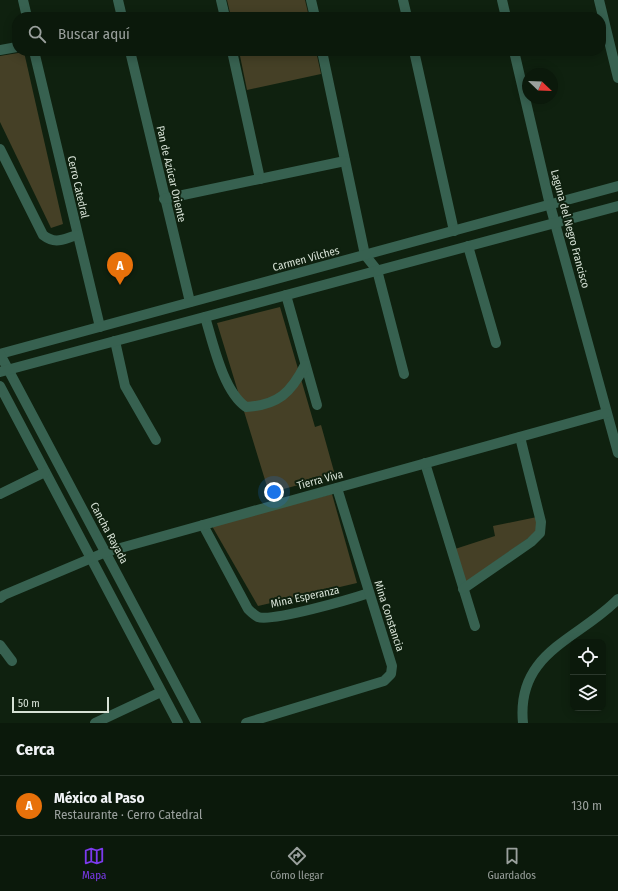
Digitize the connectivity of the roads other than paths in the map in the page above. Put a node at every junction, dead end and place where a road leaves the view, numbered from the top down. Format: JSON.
{"nodes":[{"id":1,"x":23,"y":0,"type":"edge"},
{"id":2,"x":118,"y":0,"type":"edge"},
{"id":3,"x":221,"y":0,"type":"edge"},
{"id":4,"x":311,"y":0,"type":"edge"},
{"id":5,"x":403,"y":0,"type":"edge"},
{"id":6,"x":502,"y":0,"type":"edge"},
{"id":7,"x":599,"y":0,"type":"edge"},
{"id":8,"x":26,"y":12,"type":"edge"},
{"id":9,"x":121,"y":12,"type":"edge"},
{"id":10,"x":224,"y":12,"type":"edge"},
{"id":11,"x":314,"y":12,"type":"edge"},
{"id":12,"x":406,"y":12,"type":"edge"},
{"id":13,"x":505,"y":12,"type":"edge"},
{"id":14,"x":602,"y":12,"type":"edge"},
{"id":15,"x":606,"y":28,"type":"edge"},
{"id":16,"x":12,"y":48,"type":"edge"},
{"id":17,"x":0,"y":50,"type":"edge"},
{"id":18,"x":35,"y":56,"type":"edge"},
{"id":19,"x":131,"y":56,"type":"edge"},
{"id":20,"x":233,"y":56,"type":"edge"},
{"id":21,"x":323,"y":56,"type":"edge"},
{"id":22,"x":415,"y":56,"type":"edge"},
{"id":23,"x":515,"y":56,"type":"edge"},
{"id":24,"x":617,"y":72,"type":"edge"},
{"id":25,"x":0,"y":149,"type":"edge"},
{"id":26,"x":345,"y":161,"type":"junction"},
{"id":27,"x":260,"y":179,"type":"junction"},
{"id":28,"x":618,"y":186,"type":"edge"},
{"id":29,"x":164,"y":199,"type":"junction"},
{"id":30,"x":550,"y":205,"type":"junction"},
{"id":31,"x":618,"y":206,"type":"edge"},
{"id":32,"x":556,"y":222,"type":"junction"},
{"id":33,"x":454,"y":231,"type":"junction"},
{"id":34,"x":77,"y":234,"type":"junction"},
{"id":35,"x":468,"y":246,"type":"junction"},
{"id":36,"x":365,"y":255,"type":"junction"},
{"id":37,"x":377,"y":270,"type":"junction"},
{"id":38,"x":286,"y":295,"type":"junction"},
{"id":39,"x":190,"y":302,"type":"junction"},
{"id":40,"x":205,"y":317,"type":"junction"},
{"id":41,"x":100,"y":327,"type":"junction"},
{"id":42,"x":115,"y":341,"type":"junction"},
{"id":43,"x":496,"y":343,"type":"dead end"},
{"id":44,"x":0,"y":354,"type":"edge"},
{"id":45,"x":305,"y":365,"type":"junction"},
{"id":46,"x":4,"y":371,"type":"edge"},
{"id":47,"x":404,"y":374,"type":"dead end"},
{"id":48,"x":0,"y":386,"type":"edge"},
{"id":49,"x":317,"y":405,"type":"dead end"},
{"id":50,"x":606,"y":413,"type":"junction"},
{"id":51,"x":520,"y":437,"type":"junction"},
{"id":52,"x":156,"y":440,"type":"dead end"},
{"id":53,"x":618,"y":453,"type":"edge"},
{"id":54,"x":425,"y":463,"type":"junction"},
{"id":55,"x":45,"y":472,"type":"junction"},
{"id":56,"x":337,"y":488,"type":"junction"},
{"id":57,"x":0,"y":494,"type":"edge"},
{"id":58,"x":203,"y":525,"type":"junction"},
{"id":59,"x":106,"y":552,"type":"junction"},
{"id":60,"x":90,"y":558,"type":"junction"},
{"id":61,"x":463,"y":588,"type":"junction"},
{"id":62,"x":369,"y":593,"type":"junction"},
{"id":63,"x":0,"y":598,"type":"edge"},
{"id":64,"x":618,"y":599,"type":"edge"},
{"id":65,"x":475,"y":626,"type":"dead end"},
{"id":66,"x":0,"y":645,"type":"edge"},
{"id":67,"x":12,"y":661,"type":"dead end"},
{"id":68,"x":161,"y":692,"type":"junction"},
{"id":69,"x":95,"y":723,"type":"edge"},
{"id":70,"x":178,"y":723,"type":"edge"},
{"id":71,"x":196,"y":723,"type":"edge"},
{"id":72,"x":246,"y":723,"type":"edge"},
{"id":73,"x":522,"y":723,"type":"edge"}],
"edges":[{"from":1,"to":8,"type":"street"},
{"from":2,"to":9,"type":"street"},
{"from":3,"to":10,"type":"street"},
{"from":4,"to":11,"type":"street"},
{"from":5,"to":12,"type":"street"},
{"from":6,"to":13,"type":"street"},
{"from":7,"to":14,"type":"street"},
{"from":15,"to":24,"type":"street"},
{"from":16,"to":17,"type":"street"},
{"from":18,"to":34,"type":"street","name":"Cerro Catedral"},
{"from":19,"to":29,"type":"street","name":"Pan de Azúcar Oriente"},
{"from":20,"to":27,"type":"street"},
{"from":21,"to":26,"type":"street"},
{"from":22,"to":33,"type":"street"},
{"from":23,"to":30,"type":"street","name":"Laguna del Negro Francisco"},
{"from":25,"to":34,"type":"street"},
{"from":26,"to":27,"type":"street"},
{"from":26,"to":36,"type":"street"},
{"from":27,"to":29,"type":"street"},
{"from":28,"to":30,"type":"street","name":"Carmen Vilches"},
{"from":29,"to":39,"type":"street","name":"Pan de Azúcar Oriente"},
{"from":30,"to":32,"type":"street","name":"Laguna del Negro Francisco"},
{"from":30,"to":33,"type":"street","name":"Carmen Vilches"},
{"from":31,"to":32,"type":"street"},
{"from":32,"to":35,"type":"street"},
{"from":32,"to":50,"type":"street","name":"Laguna del Negro Francisco"},
{"from":33,"to":36,"type":"street","name":"Carmen Vilches"},
{"from":34,"to":41,"type":"street","name":"Cerro Catedral"},
{"from":35,"to":37,"type":"street"},
{"from":35,"to":43,"type":"street"},
{"from":36,"to":37,"type":"street"},
{"from":36,"to":39,"type":"street","name":"Carmen Vilches"},
{"from":37,"to":38,"type":"street"},
{"from":37,"to":47,"type":"street"},
{"from":38,"to":40,"type":"street"},
{"from":38,"to":45,"type":"street"},
{"from":39,"to":41,"type":"street","name":"Carmen Vilches"},
{"from":40,"to":42,"type":"street"},
{"from":40,"to":45,"type":"street"},
{"from":41,"to":44,"type":"street","name":"Carmen Vilches"},
{"from":42,"to":46,"type":"street"},
{"from":42,"to":52,"type":"street"},
{"from":44,"to":46,"type":"street","name":"Cancha Rayada"},
{"from":45,"to":49,"type":"street"},
{"from":46,"to":59,"type":"street","name":"Cancha Rayada"},
{"from":48,"to":55,"type":"street"},
{"from":50,"to":51,"type":"street","name":"Tierra Viva"},
{"from":50,"to":53,"type":"street","name":"Laguna del Negro Francisco"},
{"from":51,"to":54,"type":"street","name":"Tierra Viva"},
{"from":51,"to":61,"type":"street"},
{"from":54,"to":56,"type":"street","name":"Tierra Viva"},
{"from":54,"to":61,"type":"street"},
{"from":55,"to":57,"type":"street"},
{"from":55,"to":60,"type":"street"},
{"from":56,"to":58,"type":"street","name":"Tierra Viva"},
{"from":56,"to":62,"type":"street","name":"Mina Constancia"},
{"from":58,"to":59,"type":"street","name":"Tierra Viva"},
{"from":58,"to":62,"type":"street","name":"Mina Esperanza"},
{"from":59,"to":60,"type":"street","name":"Tierra Viva"},
{"from":59,"to":71,"type":"street","name":"Cancha Rayada"},
{"from":60,"to":63,"type":"street","name":"Tierra Viva"},
{"from":60,"to":68,"type":"street"},
{"from":61,"to":65,"type":"street"},
{"from":62,"to":72,"type":"street","name":"Mina Constancia"},
{"from":64,"to":73,"type":"street"},
{"from":66,"to":67,"type":"street"},
{"from":68,"to":69,"type":"street"},
{"from":68,"to":70,"type":"street"}]}
